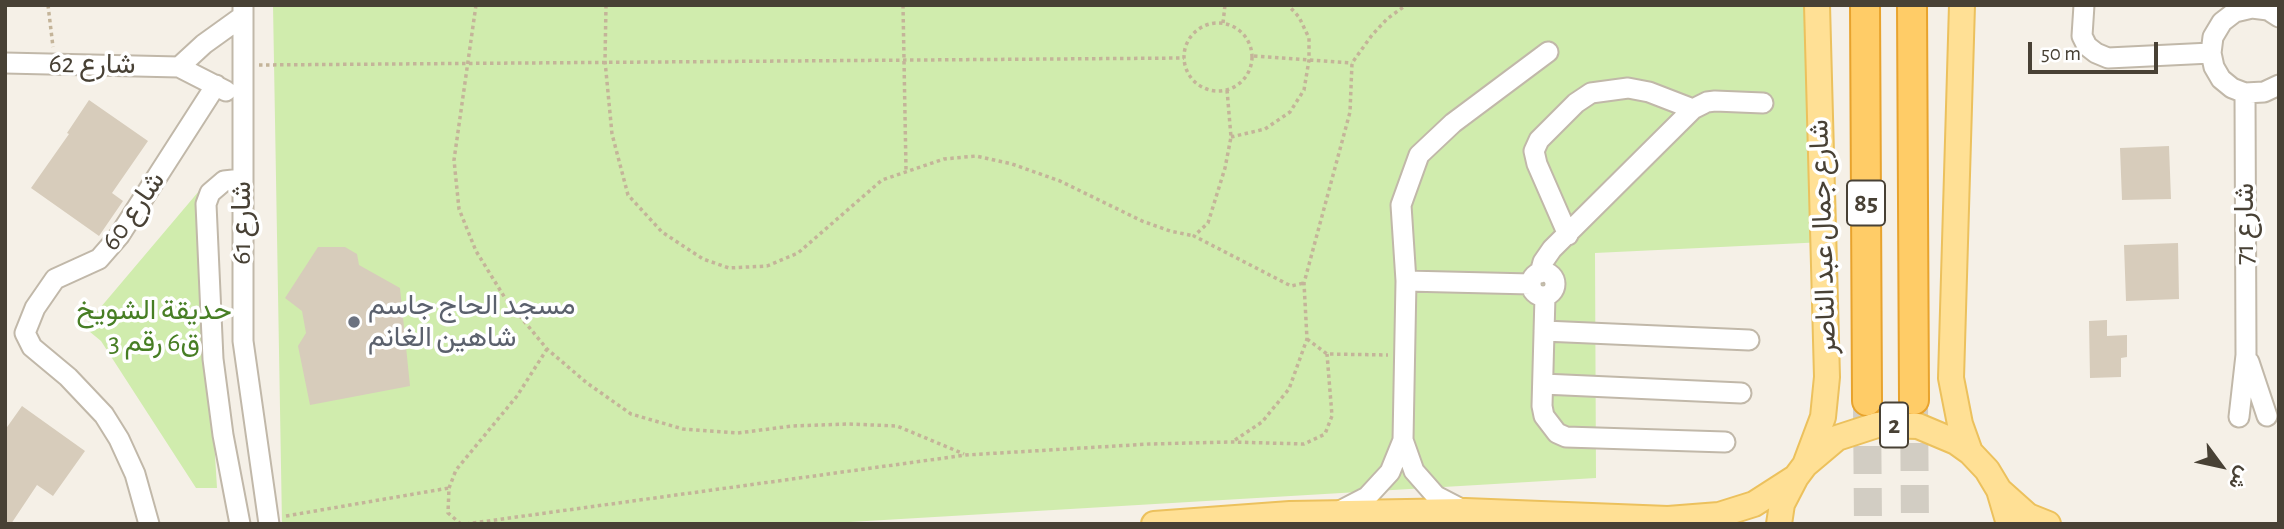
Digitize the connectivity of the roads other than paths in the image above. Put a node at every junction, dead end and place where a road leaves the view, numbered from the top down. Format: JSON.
{"nodes":[{"id":1,"x":1817,"y":5,"type":"edge"},
{"id":2,"x":1866,"y":5,"type":"edge"},
{"id":3,"x":1912,"y":5,"type":"edge"},
{"id":4,"x":1962,"y":5,"type":"edge"},
{"id":5,"x":2084,"y":5,"type":"edge"},
{"id":6,"x":2252,"y":6,"type":"edge"},
{"id":7,"x":243,"y":11,"type":"edge"},
{"id":8,"x":2279,"y":17,"type":"edge"},
{"id":9,"x":1548,"y":52,"type":"dead end"},
{"id":10,"x":2211,"y":53,"type":"junction"},
{"id":11,"x":5,"y":64,"type":"edge"},
{"id":12,"x":179,"y":66,"type":"junction"},
{"id":13,"x":216,"y":85,"type":"junction"},
{"id":14,"x":2279,"y":85,"type":"edge"},
{"id":15,"x":2245,"y":93,"type":"junction"},
{"id":16,"x":242,"y":99,"type":"junction"},
{"id":17,"x":1763,"y":103,"type":"dead end"},
{"id":18,"x":1693,"y":109,"type":"junction"},
{"id":19,"x":242,"y":179,"type":"junction"},
{"id":20,"x":1568,"y":235,"type":"junction"},
{"id":21,"x":1406,"y":281,"type":"junction"},
{"id":22,"x":1538,"y":285,"type":"junction"},
{"id":23,"x":1544,"y":331,"type":"junction"},
{"id":24,"x":1749,"y":340,"type":"dead end"},
{"id":25,"x":2246,"y":355,"type":"junction"},
{"id":26,"x":1542,"y":384,"type":"junction"},
{"id":27,"x":1741,"y":393,"type":"dead end"},
{"id":28,"x":1914,"y":400,"type":"tunnel mouth"},
{"id":29,"x":1867,"y":401,"type":"tunnel mouth"},
{"id":30,"x":2267,"y":416,"type":"dead end"},
{"id":31,"x":2239,"y":417,"type":"dead end"},
{"id":32,"x":1403,"y":440,"type":"junction"},
{"id":33,"x":1725,"y":442,"type":"dead end"},
{"id":34,"x":1970,"y":452,"type":"junction"},
{"id":35,"x":1800,"y":471,"type":"junction"},
{"id":36,"x":1999,"y":490,"type":"junction"},
{"id":37,"x":1465,"y":511,"type":"junction"},
{"id":38,"x":1336,"y":513,"type":"junction"},
{"id":39,"x":269,"y":522,"type":"edge"},
{"id":40,"x":149,"y":524,"type":"edge"},
{"id":41,"x":240,"y":524,"type":"edge"},
{"id":42,"x":1154,"y":524,"type":"edge"},
{"id":43,"x":1779,"y":524,"type":"edge"},
{"id":44,"x":2009,"y":524,"type":"edge"},
{"id":45,"x":2048,"y":524,"type":"edge"}],
"edges":[{"from":1,"to":35,"type":"main road","name":"شارع جمال عبد الناصر"},
{"from":2,"to":29,"type":"highway","name":"شارع جمال عبد الناصر","number":"85"},
{"from":3,"to":28,"type":"highway","number":"85"},
{"from":4,"to":34,"type":"main road"},
{"from":5,"to":10,"type":"street"},
{"from":6,"to":8,"type":"street"},
{"from":6,"to":10,"type":"street"},
{"from":7,"to":12,"type":"street"},
{"from":7,"to":16,"type":"street","name":"شارع 61"},
{"from":9,"to":21,"type":"street"},
{"from":10,"to":15,"type":"street"},
{"from":11,"to":12,"type":"street","name":"شارع 62"},
{"from":12,"to":13,"type":"street","name":"شارع 62"},
{"from":13,"to":16,"type":"street","name":"شارع 62"},
{"from":13,"to":40,"type":"street","name":"شارع 60"},
{"from":14,"to":15,"type":"street"},
{"from":15,"to":25,"type":"street","name":"شارع 71"},
{"from":16,"to":19,"type":"street","name":"شارع 61"},
{"from":17,"to":18,"type":"street"},
{"from":18,"to":20,"type":"street"},
{"from":18,"to":20,"type":"street"},
{"from":19,"to":39,"type":"street","name":"شارع 61"},
{"from":19,"to":41,"type":"street"},
{"from":20,"to":22,"type":"street"},
{"from":21,"to":22,"type":"street"},
{"from":21,"to":32,"type":"street"},
{"from":22,"to":23,"type":"street"},
{"from":23,"to":24,"type":"street"},
{"from":23,"to":26,"type":"street"},
{"from":25,"to":30,"type":"street","name":"شارع 71"},
{"from":25,"to":31,"type":"street","name":"شارع 71"},
{"from":26,"to":27,"type":"street"},
{"from":26,"to":33,"type":"street"},
{"from":32,"to":37,"type":"street"},
{"from":32,"to":38,"type":"street"},
{"from":34,"to":35,"type":"main road","number":"2"},
{"from":34,"to":36,"type":"main road","number":"2"},
{"from":35,"to":37,"type":"main road","number":"2"},
{"from":35,"to":43,"type":"main road","number":"2"},
{"from":36,"to":44,"type":"main road","number":"2"},
{"from":36,"to":45,"type":"main road","number":"2"},
{"from":37,"to":38,"type":"main road","number":"2"},
{"from":38,"to":42,"type":"main road","number":"2"}]}
